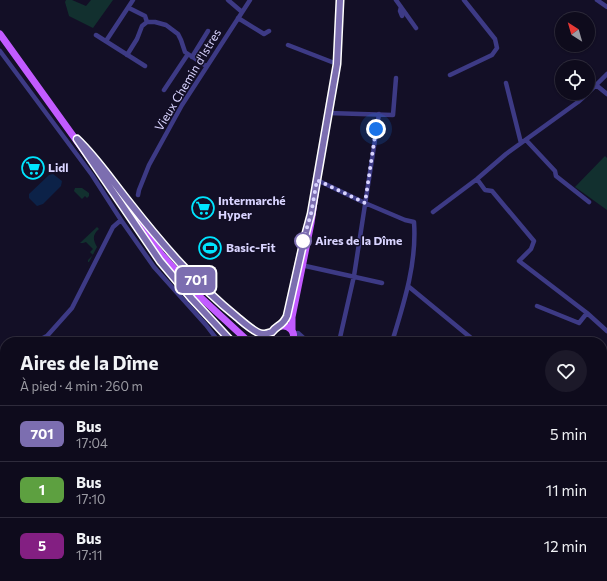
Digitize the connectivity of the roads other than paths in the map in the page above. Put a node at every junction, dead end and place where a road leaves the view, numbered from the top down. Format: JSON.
{"nodes":[{"id":1,"x":133,"y":0,"type":"edge"},
{"id":2,"x":228,"y":0,"type":"edge"},
{"id":3,"x":250,"y":0,"type":"edge"},
{"id":4,"x":340,"y":0,"type":"edge"},
{"id":5,"x":396,"y":0,"type":"edge"},
{"id":6,"x":464,"y":0,"type":"edge"},
{"id":7,"x":597,"y":0,"type":"edge"},
{"id":8,"x":401,"y":7,"type":"junction"},
{"id":9,"x":607,"y":7,"type":"edge"},
{"id":10,"x":129,"y":8,"type":"junction"},
{"id":11,"x":242,"y":12,"type":"junction"},
{"id":12,"x":402,"y":16,"type":"dead end"},
{"id":13,"x":238,"y":18,"type":"junction"},
{"id":14,"x":147,"y":22,"type":"junction"},
{"id":15,"x":416,"y":28,"type":"dead end"},
{"id":16,"x":208,"y":31,"type":"dead end"},
{"id":17,"x":269,"y":31,"type":"dead end"},
{"id":18,"x":0,"y":34,"type":"edge"},
{"id":19,"x":96,"y":35,"type":"dead end"},
{"id":20,"x":106,"y":42,"type":"junction"},
{"id":21,"x":288,"y":45,"type":"dead end"},
{"id":22,"x":0,"y":51,"type":"edge"},
{"id":23,"x":127,"y":55,"type":"junction"},
{"id":24,"x":190,"y":56,"type":"junction"},
{"id":25,"x":337,"y":64,"type":"junction"},
{"id":26,"x":145,"y":66,"type":"dead end"},
{"id":27,"x":206,"y":66,"type":"junction"},
{"id":28,"x":607,"y":74,"type":"edge"},
{"id":29,"x":450,"y":75,"type":"dead end"},
{"id":30,"x":396,"y":78,"type":"dead end"},
{"id":31,"x":506,"y":83,"type":"dead end"},
{"id":32,"x":596,"y":85,"type":"joint"},
{"id":33,"x":164,"y":90,"type":"dead end"},
{"id":34,"x":607,"y":94,"type":"edge"},
{"id":35,"x":580,"y":100,"type":"edge"},
{"id":36,"x":328,"y":113,"type":"junction"},
{"id":37,"x":378,"y":114,"type":"junction"},
{"id":38,"x":77,"y":139,"type":"junction"},
{"id":39,"x":526,"y":140,"type":"junction"},
{"id":40,"x":521,"y":143,"type":"junction"},
{"id":41,"x":477,"y":179,"type":"junction"},
{"id":42,"x":317,"y":180,"type":"junction"},
{"id":43,"x":112,"y":190,"type":"junction"},
{"id":44,"x":138,"y":195,"type":"dead end"},
{"id":45,"x":589,"y":202,"type":"dead end"},
{"id":46,"x":365,"y":203,"type":"junction"},
{"id":47,"x":433,"y":212,"type":"dead end"},
{"id":48,"x":120,"y":220,"type":"junction"},
{"id":49,"x":300,"y":265,"type":"junction"},
{"id":50,"x":354,"y":276,"type":"junction"},
{"id":51,"x":297,"y":282,"type":"junction"},
{"id":52,"x":382,"y":282,"type":"dead end"},
{"id":53,"x":408,"y":286,"type":"junction"},
{"id":54,"x":417,"y":292,"type":"junction"},
{"id":55,"x":407,"y":295,"type":"junction"},
{"id":56,"x":537,"y":306,"type":"dead end"},
{"id":57,"x":587,"y":313,"type":"junction"},
{"id":58,"x":281,"y":326,"type":"junction"},
{"id":59,"x":607,"y":331,"type":"edge"},
{"id":60,"x":272,"y":332,"type":"junction"},
{"id":61,"x":293,"y":332,"type":"junction"},
{"id":62,"x":44,"y":337,"type":"edge"},
{"id":63,"x":215,"y":337,"type":"edge"},
{"id":64,"x":227,"y":337,"type":"edge"},
{"id":65,"x":243,"y":337,"type":"edge"},
{"id":66,"x":272,"y":337,"type":"edge"},
{"id":67,"x":293,"y":337,"type":"edge"},
{"id":68,"x":302,"y":337,"type":"edge"},
{"id":69,"x":340,"y":337,"type":"edge"},
{"id":70,"x":394,"y":337,"type":"edge"},
{"id":71,"x":470,"y":337,"type":"edge"}],
"edges":[{"from":1,"to":10,"type":"street"},
{"from":2,"to":11,"type":"street"},
{"from":3,"to":11,"type":"street","name":"Vieux Chemin d'Istres"},
{"from":4,"to":25,"type":"main road"},
{"from":5,"to":8,"type":"street"},
{"from":6,"to":29,"type":"street"},
{"from":7,"to":9,"type":"street"},
{"from":8,"to":12,"type":"street"},
{"from":8,"to":15,"type":"street"},
{"from":10,"to":14,"type":"street"},
{"from":10,"to":20,"type":"street"},
{"from":11,"to":13,"type":"street","name":"Vieux Chemin d'Istres"},
{"from":13,"to":17,"type":"street"},
{"from":13,"to":27,"type":"street","name":"Vieux Chemin d'Istres"},
{"from":14,"to":23,"type":"street"},
{"from":14,"to":24,"type":"street"},
{"from":16,"to":24,"type":"street"},
{"from":18,"to":38,"type":"main road"},
{"from":19,"to":20,"type":"street"},
{"from":20,"to":23,"type":"street"},
{"from":21,"to":25,"type":"street"},
{"from":22,"to":48,"type":"street"},
{"from":23,"to":26,"type":"street"},
{"from":24,"to":27,"type":"street"},
{"from":24,"to":33,"type":"street"},
{"from":25,"to":36,"type":"main road"},
{"from":27,"to":44,"type":"street","name":"Vieux Chemin d'Istres"},
{"from":28,"to":32,"type":"street"},
{"from":30,"to":37,"type":"street"},
{"from":31,"to":40,"type":"street"},
{"from":32,"to":34,"type":"street"},
{"from":35,"to":39,"type":"street"},
{"from":36,"to":37,"type":"street"},
{"from":36,"to":42,"type":"main road"},
{"from":37,"to":46,"type":"street"},
{"from":38,"to":43,"type":"main road"},
{"from":38,"to":60,"type":"main road"},
{"from":39,"to":40,"type":"street"},
{"from":39,"to":45,"type":"street"},
{"from":40,"to":41,"type":"street"},
{"from":41,"to":47,"type":"street"},
{"from":41,"to":57,"type":"street"},
{"from":42,"to":46,"type":"street"},
{"from":42,"to":49,"type":"main road"},
{"from":43,"to":64,"type":"main road"},
{"from":43,"to":65,"type":"main road"},
{"from":46,"to":50,"type":"street"},
{"from":46,"to":53,"type":"street"},
{"from":48,"to":62,"type":"street"},
{"from":48,"to":63,"type":"street"},
{"from":49,"to":50,"type":"street"},
{"from":49,"to":51,"type":"main road"},
{"from":50,"to":52,"type":"street"},
{"from":50,"to":69,"type":"street"},
{"from":51,"to":58,"type":"main road"},
{"from":51,"to":61,"type":"main road"},
{"from":53,"to":54,"type":"street"},
{"from":53,"to":55,"type":"street"},
{"from":54,"to":55,"type":"street"},
{"from":54,"to":71,"type":"street"},
{"from":55,"to":70,"type":"street"},
{"from":56,"to":57,"type":"street"},
{"from":57,"to":59,"type":"street"},
{"from":58,"to":60,"type":"main road"},
{"from":58,"to":61,"type":"main road"},
{"from":60,"to":66,"type":"main road"},
{"from":61,"to":67,"type":"main road"},
{"from":61,"to":68,"type":"street"}]}
